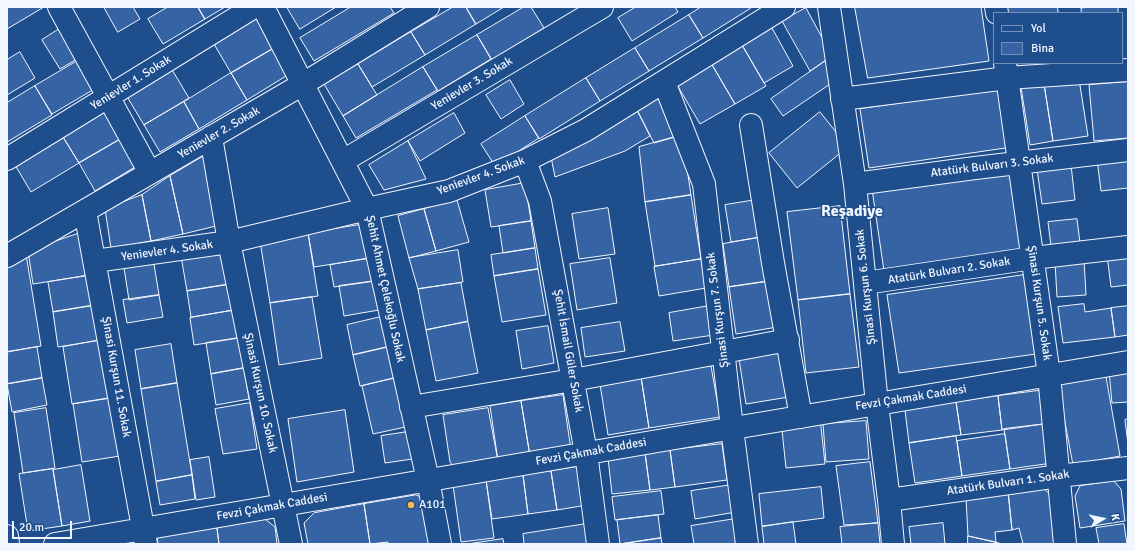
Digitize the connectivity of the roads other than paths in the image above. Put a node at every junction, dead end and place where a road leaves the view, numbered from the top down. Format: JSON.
{"nodes":[{"id":1,"x":254,"y":7,"type":"edge"},
{"id":2,"x":263,"y":7,"type":"edge"},
{"id":3,"x":428,"y":7,"type":"edge"},
{"id":4,"x":602,"y":7,"type":"edge"},
{"id":5,"x":784,"y":7,"type":"edge"},
{"id":6,"x":829,"y":7,"type":"edge"},
{"id":7,"x":66,"y":9,"type":"edge"},
{"id":8,"x":1075,"y":68,"type":"edge"},
{"id":9,"x":1128,"y":70,"type":"edge"},
{"id":10,"x":1006,"y":71,"type":"edge"},
{"id":11,"x":664,"y":82,"type":"junction"},
{"id":12,"x":303,"y":84,"type":"junction"},
{"id":13,"x":108,"y":97,"type":"junction"},
{"id":14,"x":842,"y":99,"type":"junction"},
{"id":15,"x":751,"y":125,"type":"dead end"},
{"id":16,"x":211,"y":137,"type":"junction"},
{"id":17,"x":1128,"y":150,"type":"edge"},
{"id":18,"x":7,"y":159,"type":"edge"},
{"id":19,"x":343,"y":161,"type":"junction"},
{"id":20,"x":525,"y":161,"type":"junction"},
{"id":21,"x":1019,"y":163,"type":"junction"},
{"id":22,"x":150,"y":173,"type":"junction"},
{"id":23,"x":855,"y":184,"type":"junction"},
{"id":24,"x":367,"y":209,"type":"junction"},
{"id":25,"x":85,"y":211,"type":"junction"},
{"id":26,"x":230,"y":242,"type":"junction"},
{"id":27,"x":1128,"y":247,"type":"edge"},
{"id":28,"x":7,"y":256,"type":"edge"},
{"id":29,"x":1033,"y":258,"type":"junction"},
{"id":30,"x":95,"y":261,"type":"junction"},
{"id":31,"x":865,"y":284,"type":"junction"},
{"id":32,"x":788,"y":340,"type":"junction"},
{"id":33,"x":723,"y":352,"type":"junction"},
{"id":34,"x":1128,"y":362,"type":"edge"},
{"id":35,"x":1050,"y":375,"type":"junction"},
{"id":36,"x":573,"y":380,"type":"junction"},
{"id":37,"x":877,"y":404,"type":"junction"},
{"id":38,"x":411,"y":407,"type":"junction"},
{"id":39,"x":801,"y":417,"type":"junction"},
{"id":40,"x":732,"y":428,"type":"junction"},
{"id":41,"x":586,"y":453,"type":"junction"},
{"id":42,"x":1128,"y":468,"type":"edge"},
{"id":43,"x":1059,"y":476,"type":"junction"},
{"id":44,"x":428,"y":480,"type":"junction"},
{"id":45,"x":889,"y":500,"type":"junction"},
{"id":46,"x":283,"y":505,"type":"junction"},
{"id":47,"x":7,"y":536,"type":"edge"},
{"id":48,"x":145,"y":536,"type":"edge"},
{"id":49,"x":8,"y":544,"type":"edge"},
{"id":50,"x":55,"y":544,"type":"edge"},
{"id":51,"x":290,"y":544,"type":"edge"},
{"id":52,"x":440,"y":544,"type":"edge"},
{"id":53,"x":598,"y":544,"type":"edge"},
{"id":54,"x":747,"y":544,"type":"edge"},
{"id":55,"x":893,"y":544,"type":"edge"},
{"id":56,"x":1065,"y":544,"type":"edge"}],
"edges":[{"from":1,"to":13,"type":"street","name":"Yenievler 1. Sokak"},
{"from":2,"to":12,"type":"street","name":"Şehit Ahmet Çelekoğlu Sokak"},
{"from":3,"to":12,"type":"street","name":"Yenievler 2. Sokak"},
{"from":4,"to":19,"type":"street","name":"Yenievler 3. Sokak"},
{"from":5,"to":11,"type":"street","name":"Yenievler 4. Sokak"},
{"from":6,"to":14,"type":"street","name":"Şinasi Kurşun 6. Sokak"},
{"from":7,"to":13,"type":"street"},
{"from":8,"to":9,"type":"street"},
{"from":8,"to":10,"type":"street"},
{"from":10,"to":14,"type":"street"},
{"from":10,"to":21,"type":"street","name":"Şinasi Kurşun 5. Sokak"},
{"from":11,"to":20,"type":"street","name":"Yenievler 4. Sokak"},
{"from":11,"to":33,"type":"street","name":"Şinasi Kurşun 7. Sokak"},
{"from":12,"to":16,"type":"street","name":"Yenievler 2. Sokak"},
{"from":12,"to":19,"type":"street","name":"Şehit Ahmet Çelekoğlu Sokak"},
{"from":13,"to":18,"type":"street","name":"Yenievler 1. Sokak"},
{"from":13,"to":22,"type":"street"},
{"from":14,"to":23,"type":"street","name":"Şinasi Kurşun 6. Sokak"},
{"from":15,"to":32,"type":"street"},
{"from":16,"to":22,"type":"street","name":"Yenievler 2. Sokak"},
{"from":16,"to":26,"type":"street","name":"Şinasi Kurşun 10. Sokak"},
{"from":17,"to":21,"type":"street","name":"Atatürk Bulvarı 3. Sokak"},
{"from":19,"to":24,"type":"street","name":"Şehit Ahmet Çelekoğlu Sokak"},
{"from":20,"to":24,"type":"street","name":"Yenievler 4. Sokak"},
{"from":20,"to":36,"type":"street","name":"Şehit İsmail Güler Sokak"},
{"from":21,"to":23,"type":"street","name":"Atatürk Bulvarı 3. Sokak"},
{"from":21,"to":29,"type":"street","name":"Şinasi Kurşun 5. Sokak"},
{"from":22,"to":25,"type":"street","name":"Yenievler 2. Sokak"},
{"from":23,"to":31,"type":"street","name":"Şinasi Kurşun 6. Sokak"},
{"from":24,"to":26,"type":"street","name":"Yenievler 4. Sokak"},
{"from":24,"to":38,"type":"street","name":"Şehit Ahmet Çelekoğlu Sokak"},
{"from":25,"to":28,"type":"street","name":"Yenievler 2. Sokak"},
{"from":25,"to":30,"type":"street","name":"Şinasi Kurşun 11. Sokak"},
{"from":26,"to":30,"type":"street","name":"Yenievler 4. Sokak"},
{"from":26,"to":46,"type":"street","name":"Şinasi Kurşun 10. Sokak"},
{"from":27,"to":29,"type":"street","name":"Atatürk Bulvarı 2. Sokak"},
{"from":29,"to":31,"type":"street","name":"Atatürk Bulvarı 2. Sokak"},
{"from":29,"to":35,"type":"street","name":"Şinasi Kurşun 5. Sokak"},
{"from":30,"to":48,"type":"street","name":"Şinasi Kurşun 11. Sokak"},
{"from":31,"to":37,"type":"street","name":"Şinasi Kurşun 6. Sokak"},
{"from":32,"to":33,"type":"street"},
{"from":32,"to":39,"type":"street"},
{"from":33,"to":36,"type":"street"},
{"from":33,"to":40,"type":"street","name":"Şinasi Kurşun 7. Sokak"},
{"from":34,"to":35,"type":"street","name":"Fevzi Çakmak Caddesi"},
{"from":35,"to":37,"type":"street","name":"Fevzi Çakmak Caddesi"},
{"from":35,"to":43,"type":"street","name":"Şinasi Kurşun 5. Sokak"},
{"from":36,"to":38,"type":"street"},
{"from":36,"to":41,"type":"street","name":"Şehit İsmail Güler Sokak"},
{"from":37,"to":39,"type":"street","name":"Fevzi Çakmak Caddesi"},
{"from":37,"to":45,"type":"street","name":"Şinasi Kurşun 6. Sokak"},
{"from":38,"to":44,"type":"street","name":"Şehit Ahmet Çelekoğlu Sokak"},
{"from":39,"to":40,"type":"street","name":"Fevzi Çakmak Caddesi"},
{"from":40,"to":41,"type":"street","name":"Fevzi Çakmak Caddesi"},
{"from":40,"to":54,"type":"street","name":"Şinasi Kurşun 7. Sokak"},
{"from":41,"to":44,"type":"street","name":"Fevzi Çakmak Caddesi"},
{"from":41,"to":53,"type":"street","name":"Şehit İsmail Güler Sokak"},
{"from":42,"to":43,"type":"street","name":"Atatürk Bulvarı 1. Sokak"},
{"from":43,"to":45,"type":"street","name":"Atatürk Bulvarı 1. Sokak"},
{"from":43,"to":56,"type":"street","name":"Şinasi Kurşun 5. Sokak"},
{"from":44,"to":46,"type":"street","name":"Fevzi Çakmak Caddesi"},
{"from":44,"to":52,"type":"street","name":"Şehit Ahmet Çelekoğlu Sokak"},
{"from":45,"to":55,"type":"street","name":"Şinasi Kurşun 6. Sokak"},
{"from":46,"to":48,"type":"street","name":"Fevzi Çakmak Caddesi"},
{"from":46,"to":51,"type":"street","name":"Şinasi Kurşun 10. Sokak"},
{"from":47,"to":49,"type":"street"},
{"from":48,"to":50,"type":"street","name":"Fevzi Çakmak Caddesi"}]}
